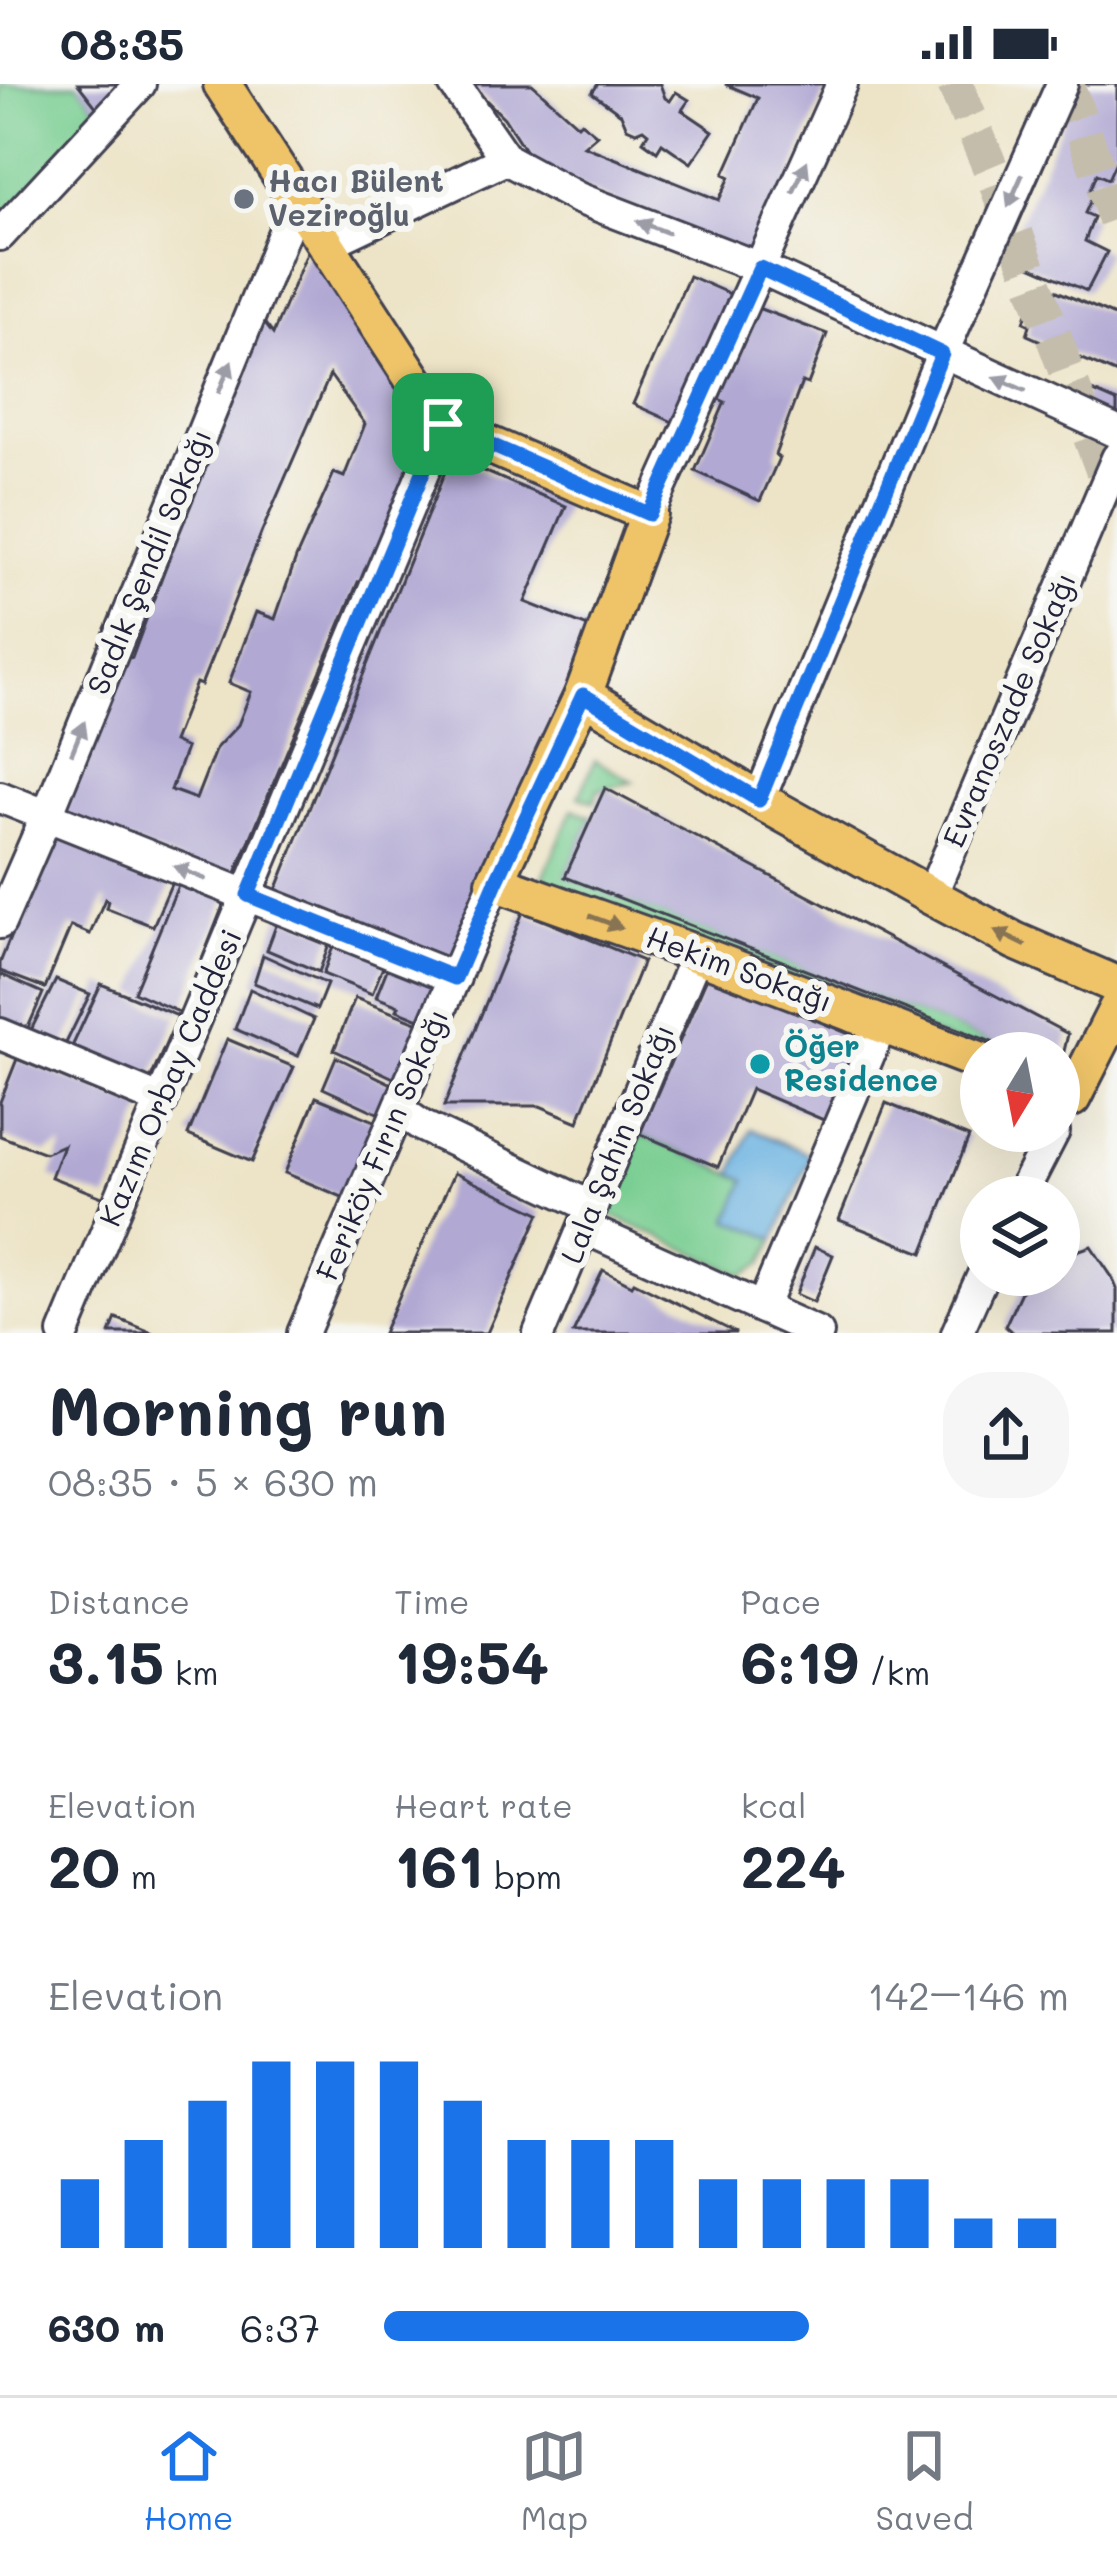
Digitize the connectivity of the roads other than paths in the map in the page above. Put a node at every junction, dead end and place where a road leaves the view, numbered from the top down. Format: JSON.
{"nodes":[{"id":1,"x":140,"y":84,"type":"edge"},
{"id":2,"x":222,"y":84,"type":"edge"},
{"id":3,"x":454,"y":84,"type":"edge"},
{"id":4,"x":842,"y":84,"type":"edge"},
{"id":5,"x":1062,"y":84,"type":"edge"},
{"id":6,"x":506,"y":159,"type":"junction"},
{"id":7,"x":297,"y":200,"type":"junction"},
{"id":8,"x":0,"y":235,"type":"edge"},
{"id":9,"x":327,"y":244,"type":"junction"},
{"id":10,"x":760,"y":268,"type":"junction"},
{"id":11,"x":942,"y":354,"type":"junction"},
{"id":12,"x":443,"y":424,"type":"junction"},
{"id":13,"x":1117,"y":432,"type":"edge"},
{"id":14,"x":1117,"y":458,"type":"edge"},
{"id":15,"x":649,"y":514,"type":"junction"},
{"id":16,"x":583,"y":695,"type":"junction"},
{"id":17,"x":0,"y":797,"type":"edge"},
{"id":18,"x":759,"y":800,"type":"junction"},
{"id":19,"x":47,"y":815,"type":"junction"},
{"id":20,"x":496,"y":882,"type":"junction"},
{"id":21,"x":248,"y":895,"type":"junction"},
{"id":22,"x":931,"y":896,"type":"junction"},
{"id":23,"x":0,"y":923,"type":"edge"},
{"id":24,"x":698,"y":954,"type":"junction"},
{"id":25,"x":455,"y":978,"type":"junction"},
{"id":26,"x":1117,"y":986,"type":"edge"},
{"id":27,"x":1117,"y":1009,"type":"edge"},
{"id":28,"x":882,"y":1024,"type":"junction"},
{"id":29,"x":0,"y":1034,"type":"edge"},
{"id":30,"x":960,"y":1054,"type":"edge"},
{"id":31,"x":1107,"y":1054,"type":"edge"},
{"id":32,"x":1080,"y":1085,"type":"edge"},
{"id":33,"x":162,"y":1101,"type":"junction"},
{"id":34,"x":399,"y":1110,"type":"junction"},
{"id":35,"x":588,"y":1218,"type":"junction"},
{"id":36,"x":973,"y":1296,"type":"edge"},
{"id":37,"x":762,"y":1308,"type":"junction"},
{"id":38,"x":64,"y":1333,"type":"edge"},
{"id":39,"x":302,"y":1333,"type":"edge"},
{"id":40,"x":539,"y":1333,"type":"edge"},
{"id":41,"x":818,"y":1333,"type":"edge"},
{"id":42,"x":957,"y":1333,"type":"edge"}],
"edges":[{"from":1,"to":8,"type":"street"},
{"from":2,"to":7,"type":"main road"},
{"from":3,"to":6,"type":"street"},
{"from":10,"to":4,"type":"street","one_way":true},
{"from":5,"to":11,"type":"street","one_way":true},
{"from":6,"to":9,"type":"street"},
{"from":10,"to":6,"type":"street","one_way":true},
{"from":7,"to":9,"type":"main road"},
{"from":19,"to":7,"type":"street","name":"Sadık Şendil Sokağı","one_way":true},
{"from":9,"to":12,"type":"main road"},
{"from":10,"to":11,"type":"street"},
{"from":10,"to":15,"type":"street"},
{"from":13,"to":11,"type":"street","one_way":true},
{"from":11,"to":18,"type":"street"},
{"from":12,"to":15,"type":"main road"},
{"from":12,"to":21,"type":"street","name":"Kazım Orbay Caddesi"},
{"from":14,"to":22,"type":"street","name":"Evranoszade Sokağı"},
{"from":15,"to":16,"type":"main road","name":"Feriköy Fırın Sokağı"},
{"from":16,"to":18,"type":"main road"},
{"from":16,"to":20,"type":"main road","name":"Feriköy Fırın Sokağı"},
{"from":17,"to":19,"type":"street"},
{"from":18,"to":22,"type":"main road"},
{"from":21,"to":19,"type":"street","one_way":true},
{"from":19,"to":23,"type":"street","name":"Sadık Şendil Sokağı"},
{"from":20,"to":24,"type":"main road","name":"Hekim Sokağı","one_way":true},
{"from":20,"to":25,"type":"street","name":"Feriköy Fırın Sokağı"},
{"from":21,"to":25,"type":"street"},
{"from":21,"to":33,"type":"street","name":"Kazım Orbay Caddesi"},
{"from":26,"to":22,"type":"main road","one_way":true},
{"from":24,"to":28,"type":"main road","name":"Hekim Sokağı"},
{"from":24,"to":35,"type":"street","name":"Lala Şahin Sokağı"},
{"from":25,"to":34,"type":"street","name":"Feriköy Fırın Sokağı"},
{"from":27,"to":31,"type":"main road"},
{"from":28,"to":30,"type":"main road","name":"Hekim Sokağı"},
{"from":28,"to":37,"type":"street"},
{"from":29,"to":33,"type":"street"},
{"from":31,"to":32,"type":"main road"},
{"from":33,"to":38,"type":"street","name":"Kazım Orbay Caddesi"},
{"from":34,"to":35,"type":"street"},
{"from":34,"to":39,"type":"street","name":"Feriköy Fırın Sokağı"},
{"from":35,"to":37,"type":"street"},
{"from":35,"to":40,"type":"street","name":"Lala Şahin Sokağı"},
{"from":36,"to":42,"type":"street"},
{"from":37,"to":41,"type":"street"}]}
